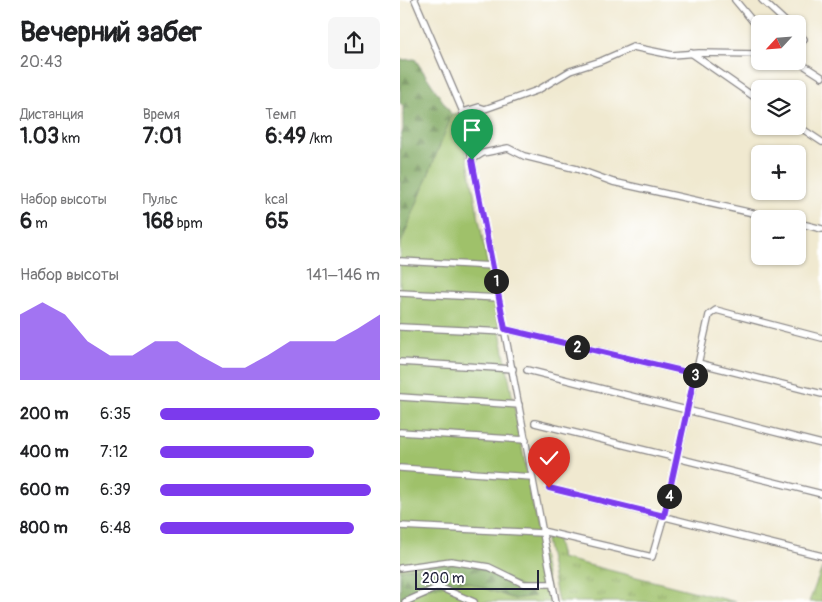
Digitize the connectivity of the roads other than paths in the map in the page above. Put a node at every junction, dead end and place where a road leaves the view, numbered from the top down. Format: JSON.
{"nodes":[{"id":1,"x":415,"y":0,"type":"edge"},
{"id":2,"x":735,"y":0,"type":"edge"},
{"id":3,"x":762,"y":0,"type":"edge"},
{"id":4,"x":778,"y":15,"type":"edge"},
{"id":5,"x":751,"y":19,"type":"edge"},
{"id":6,"x":691,"y":54,"type":"junction"},
{"id":7,"x":751,"y":54,"type":"edge"},
{"id":8,"x":806,"y":67,"type":"edge"},
{"id":9,"x":822,"y":77,"type":"edge"},
{"id":10,"x":751,"y":95,"type":"edge"},
{"id":11,"x":463,"y":112,"type":"junction"},
{"id":12,"x":806,"y":131,"type":"edge"},
{"id":13,"x":822,"y":142,"type":"edge"},
{"id":14,"x":472,"y":160,"type":"junction"},
{"id":15,"x":751,"y":213,"type":"edge"},
{"id":16,"x":806,"y":225,"type":"edge"},
{"id":17,"x":822,"y":229,"type":"edge"},
{"id":18,"x":401,"y":261,"type":"edge"},
{"id":19,"x":493,"y":266,"type":"junction"},
{"id":20,"x":400,"y":293,"type":"edge"},
{"id":21,"x":499,"y":298,"type":"junction"},
{"id":22,"x":400,"y":327,"type":"edge"},
{"id":23,"x":505,"y":331,"type":"junction"},
{"id":24,"x":822,"y":338,"type":"edge"},
{"id":25,"x":400,"y":362,"type":"edge"},
{"id":26,"x":698,"y":363,"type":"junction"},
{"id":27,"x":513,"y":369,"type":"junction"},
{"id":28,"x":527,"y":370,"type":"dead end"},
{"id":29,"x":695,"y":374,"type":"junction"},
{"id":30,"x":822,"y":394,"type":"edge"},
{"id":31,"x":400,"y":397,"type":"edge"},
{"id":32,"x":519,"y":405,"type":"junction"},
{"id":33,"x":688,"y":411,"type":"junction"},
{"id":34,"x":535,"y":423,"type":"dead end"},
{"id":35,"x":400,"y":432,"type":"edge"},
{"id":36,"x":526,"y":440,"type":"junction"},
{"id":37,"x":822,"y":444,"type":"edge"},
{"id":38,"x":677,"y":458,"type":"junction"},
{"id":39,"x":400,"y":468,"type":"edge"},
{"id":40,"x":532,"y":477,"type":"junction"},
{"id":41,"x":549,"y":488,"type":"dead end"},
{"id":42,"x":822,"y":494,"type":"edge"},
{"id":43,"x":664,"y":516,"type":"junction"},
{"id":44,"x":400,"y":526,"type":"edge"},
{"id":45,"x":542,"y":532,"type":"junction"},
{"id":46,"x":822,"y":556,"type":"edge"},
{"id":47,"x":400,"y":568,"type":"edge"},
{"id":48,"x":552,"y":584,"type":"junction"},
{"id":49,"x":405,"y":602,"type":"edge"},
{"id":50,"x":474,"y":602,"type":"edge"},
{"id":51,"x":556,"y":602,"type":"edge"}],
"edges":[{"from":1,"to":11,"type":"street"},
{"from":2,"to":5,"type":"street"},
{"from":3,"to":4,"type":"street"},
{"from":6,"to":7,"type":"street"},
{"from":6,"to":10,"type":"street"},
{"from":6,"to":11,"type":"street"},
{"from":8,"to":9,"type":"street"},
{"from":11,"to":14,"type":"street"},
{"from":12,"to":13,"type":"street"},
{"from":14,"to":15,"type":"street"},
{"from":14,"to":19,"type":"street"},
{"from":16,"to":17,"type":"street"},
{"from":18,"to":19,"type":"street"},
{"from":19,"to":21,"type":"street"},
{"from":20,"to":21,"type":"street"},
{"from":21,"to":23,"type":"street"},
{"from":22,"to":23,"type":"street"},
{"from":23,"to":27,"type":"street"},
{"from":23,"to":29,"type":"street"},
{"from":24,"to":26,"type":"street"},
{"from":25,"to":27,"type":"street"},
{"from":26,"to":29,"type":"street"},
{"from":26,"to":30,"type":"street"},
{"from":27,"to":32,"type":"street"},
{"from":28,"to":33,"type":"street"},
{"from":29,"to":33,"type":"street"},
{"from":31,"to":32,"type":"street"},
{"from":32,"to":36,"type":"street"},
{"from":33,"to":37,"type":"street"},
{"from":33,"to":38,"type":"street"},
{"from":34,"to":38,"type":"street"},
{"from":35,"to":36,"type":"street"},
{"from":36,"to":40,"type":"street"},
{"from":38,"to":42,"type":"street"},
{"from":38,"to":43,"type":"street"},
{"from":39,"to":40,"type":"street"},
{"from":40,"to":45,"type":"street"},
{"from":41,"to":43,"type":"street"},
{"from":43,"to":45,"type":"street"},
{"from":43,"to":46,"type":"street"},
{"from":44,"to":45,"type":"street"},
{"from":45,"to":48,"type":"street"},
{"from":47,"to":48,"type":"street"},
{"from":48,"to":51,"type":"street"},
{"from":49,"to":50,"type":"street"}]}
